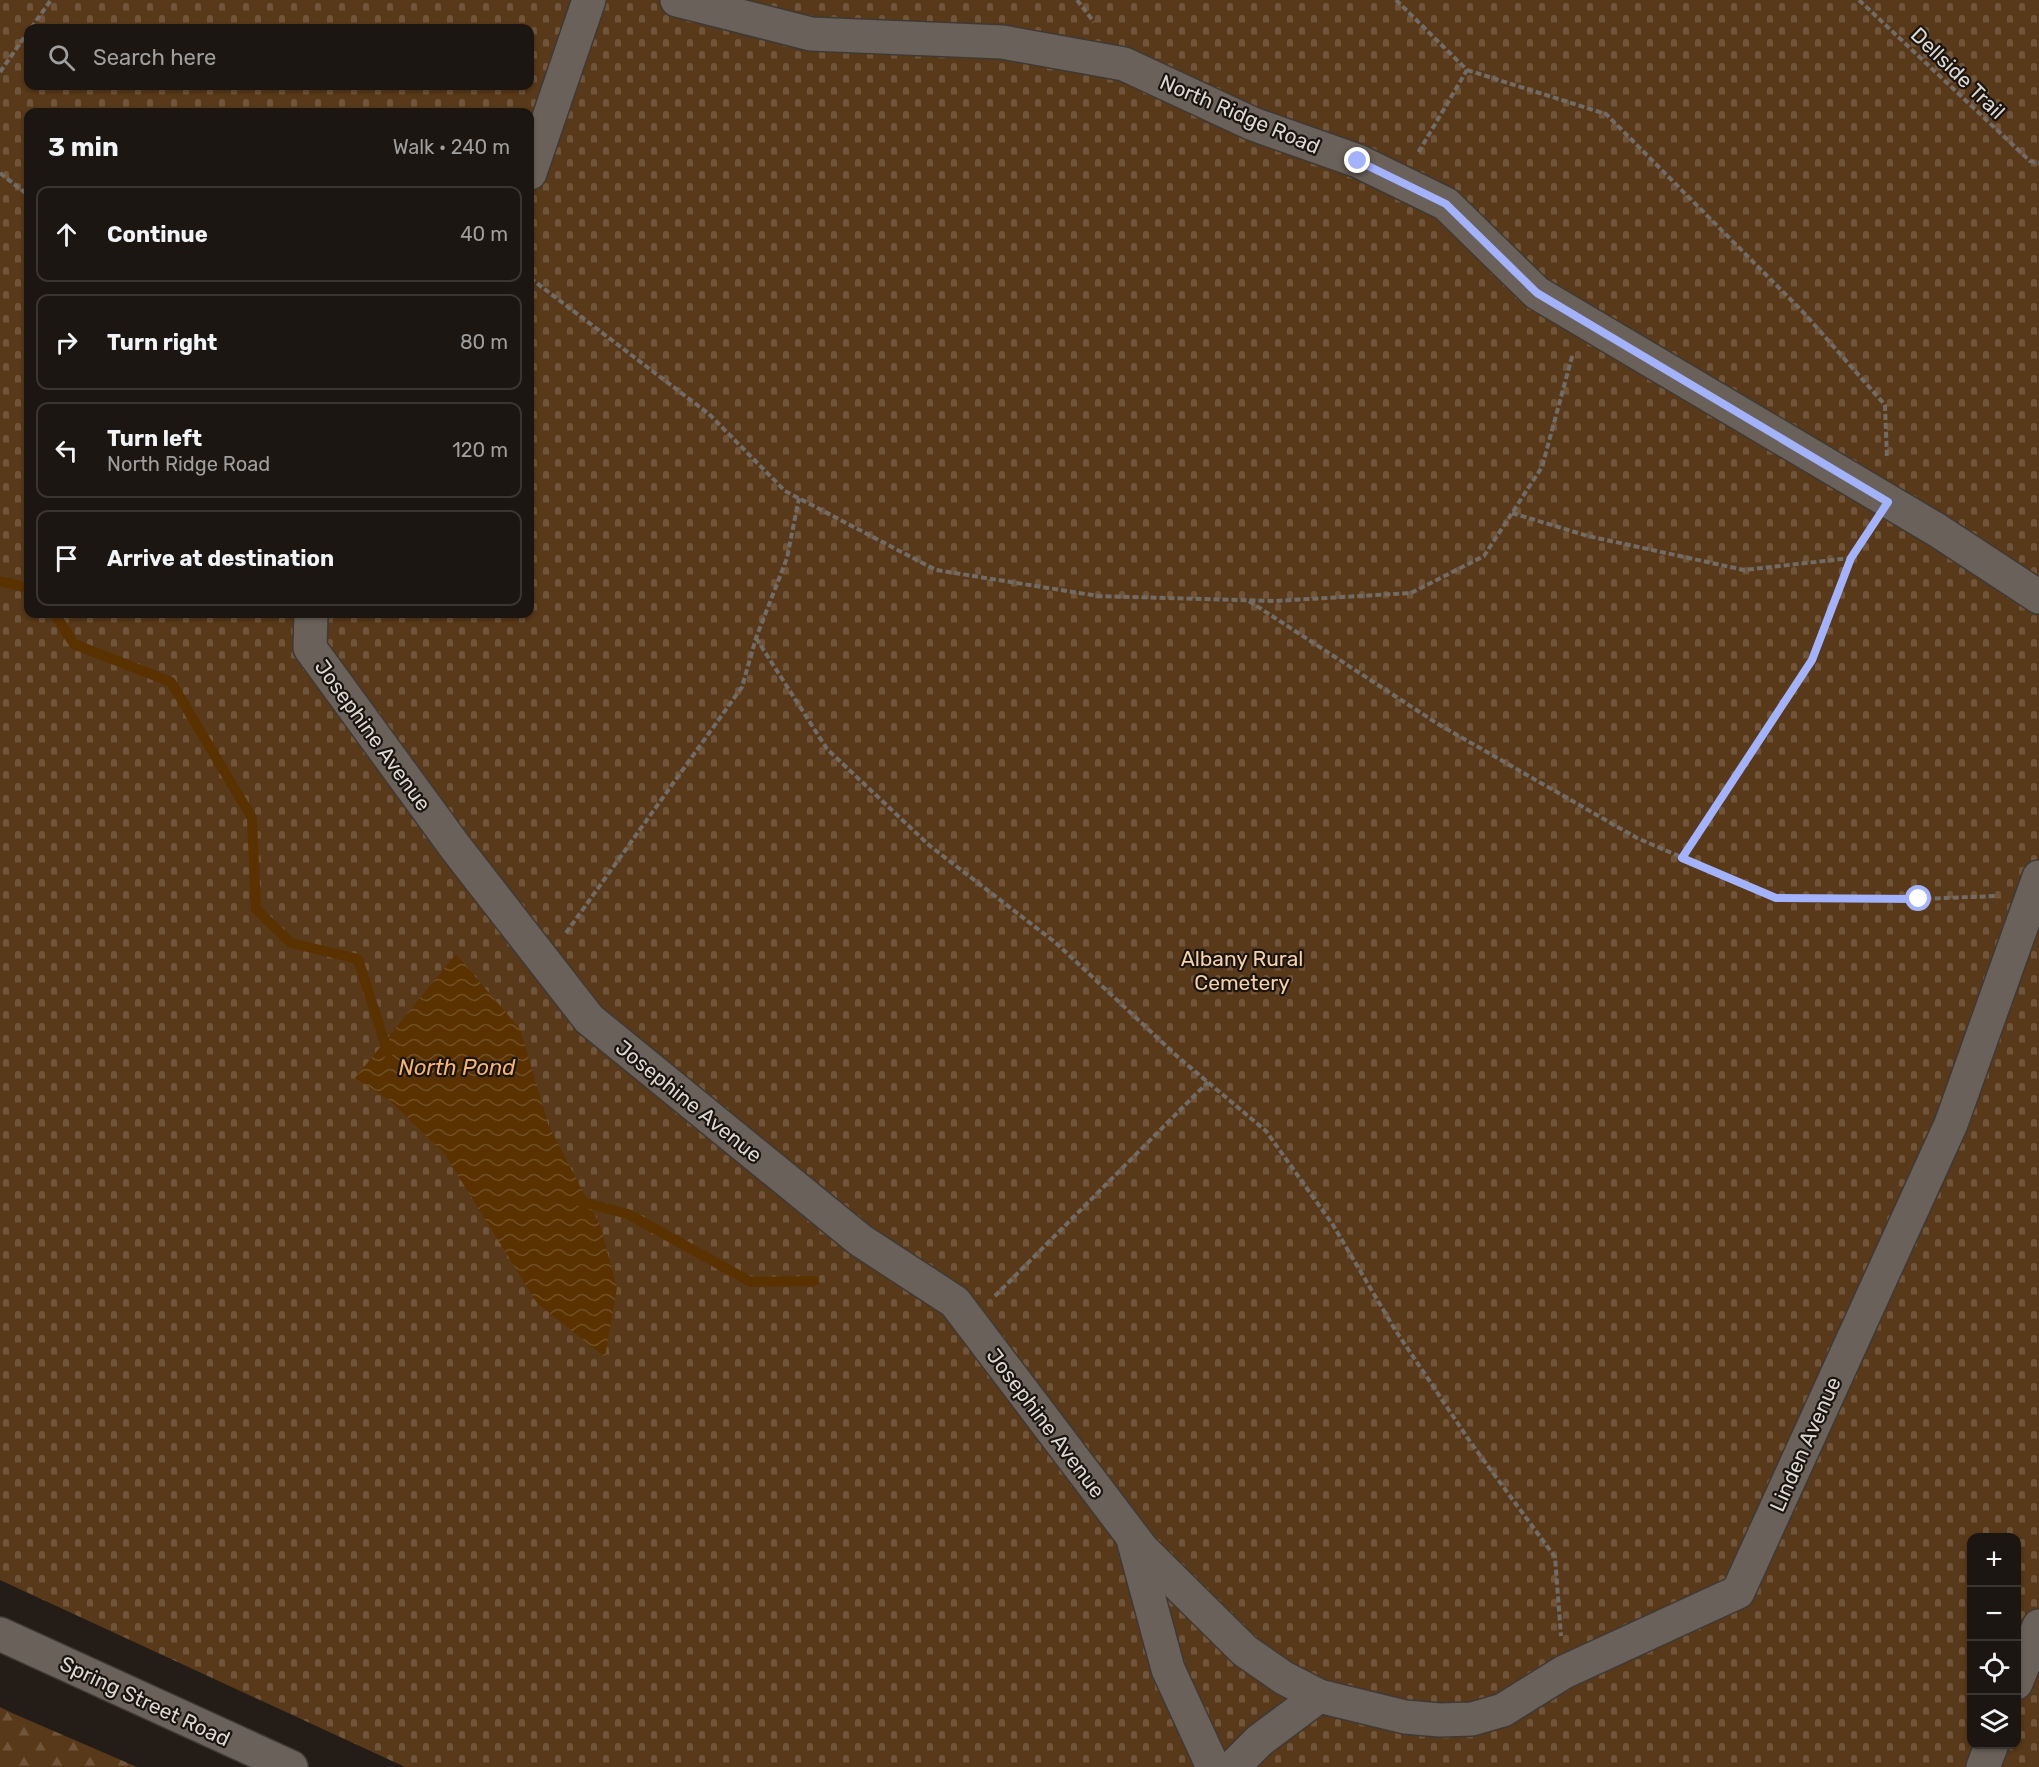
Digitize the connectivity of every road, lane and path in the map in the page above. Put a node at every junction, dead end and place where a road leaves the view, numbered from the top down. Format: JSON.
{"nodes":[{"id":1,"x":51,"y":0,"type":"edge"},
{"id":2,"x":590,"y":0,"type":"edge"},
{"id":3,"x":677,"y":0,"type":"edge"},
{"id":4,"x":1396,"y":0,"type":"edge"},
{"id":5,"x":1860,"y":0,"type":"edge"},
{"id":6,"x":34,"y":24,"type":"edge"},
{"id":7,"x":24,"y":38,"type":"edge"},
{"id":8,"x":1467,"y":70,"type":"junction"},
{"id":9,"x":0,"y":72,"type":"edge"},
{"id":10,"x":534,"y":161,"type":"edge"},
{"id":11,"x":2039,"y":163,"type":"edge"},
{"id":12,"x":0,"y":173,"type":"edge"},
{"id":13,"x":1402,"y":183,"type":"junction"},
{"id":14,"x":24,"y":192,"type":"edge"},
{"id":15,"x":534,"y":281,"type":"edge"},
{"id":16,"x":1581,"y":321,"type":"junction"},
{"id":17,"x":799,"y":498,"type":"junction"},
{"id":18,"x":1888,"y":502,"type":"junction"},
{"id":19,"x":1512,"y":513,"type":"junction"},
{"id":20,"x":1851,"y":558,"type":"junction"},
{"id":21,"x":2039,"y":597,"type":"edge"},
{"id":22,"x":1249,"y":601,"type":"junction"},
{"id":23,"x":311,"y":618,"type":"edge"},
{"id":24,"x":756,"y":638,"type":"junction"},
{"id":25,"x":1682,"y":858,"type":"junction"},
{"id":26,"x":2037,"y":889,"type":"edge"},
{"id":27,"x":544,"y":962,"type":"junction"},
{"id":28,"x":1208,"y":1082,"type":"junction"},
{"id":29,"x":971,"y":1324,"type":"junction"},
{"id":30,"x":1132,"y":1536,"type":"junction"},
{"id":31,"x":2039,"y":1626,"type":"edge"},
{"id":32,"x":0,"y":1634,"type":"edge"},
{"id":33,"x":2021,"y":1671,"type":"edge"},
{"id":34,"x":1564,"y":1672,"type":"junction"},
{"id":35,"x":1319,"y":1696,"type":"junction"},
{"id":36,"x":1990,"y":1749,"type":"edge"},
{"id":37,"x":291,"y":1767,"type":"edge"},
{"id":38,"x":1213,"y":1767,"type":"edge"},
{"id":39,"x":1233,"y":1767,"type":"edge"},
{"id":40,"x":1983,"y":1767,"type":"edge"}],
"edges":[{"from":1,"to":6,"type":"path"},
{"from":2,"to":10,"type":"street"},
{"from":3,"to":13,"type":"street","name":"North Ridge Road"},
{"from":4,"to":8,"type":"path"},
{"from":5,"to":11,"type":"path","name":"Dellside Trail"},
{"from":7,"to":9,"type":"path"},
{"from":8,"to":13,"type":"path"},
{"from":8,"to":18,"type":"path"},
{"from":12,"to":14,"type":"path"},
{"from":13,"to":16,"type":"street","name":"North Ridge Road"},
{"from":15,"to":17,"type":"path"},
{"from":16,"to":18,"type":"street","name":"North Ridge Road"},
{"from":16,"to":19,"type":"path"},
{"from":17,"to":22,"type":"path"},
{"from":17,"to":24,"type":"path"},
{"from":18,"to":20,"type":"path"},
{"from":18,"to":21,"type":"street","name":"North Ridge Road"},
{"from":19,"to":20,"type":"path"},
{"from":19,"to":22,"type":"path"},
{"from":20,"to":25,"type":"path"},
{"from":22,"to":25,"type":"path"},
{"from":23,"to":27,"type":"street","name":"Josephine Avenue"},
{"from":24,"to":27,"type":"path"},
{"from":24,"to":28,"type":"path"},
{"from":25,"to":26,"type":"path"},
{"from":26,"to":34,"type":"street","name":"Linden Avenue"},
{"from":27,"to":29,"type":"street","name":"Josephine Avenue"},
{"from":28,"to":29,"type":"path"},
{"from":28,"to":34,"type":"path"},
{"from":29,"to":30,"type":"street","name":"Josephine Avenue"},
{"from":30,"to":35,"type":"street","name":"Josephine Avenue"},
{"from":30,"to":38,"type":"street","name":"Josephine Avenue"},
{"from":31,"to":33,"type":"street"},
{"from":32,"to":37,"type":"street","name":"Spring Street Road"},
{"from":34,"to":35,"type":"street","name":"Linden Avenue"},
{"from":35,"to":39,"type":"street"},
{"from":36,"to":40,"type":"street"}]}
